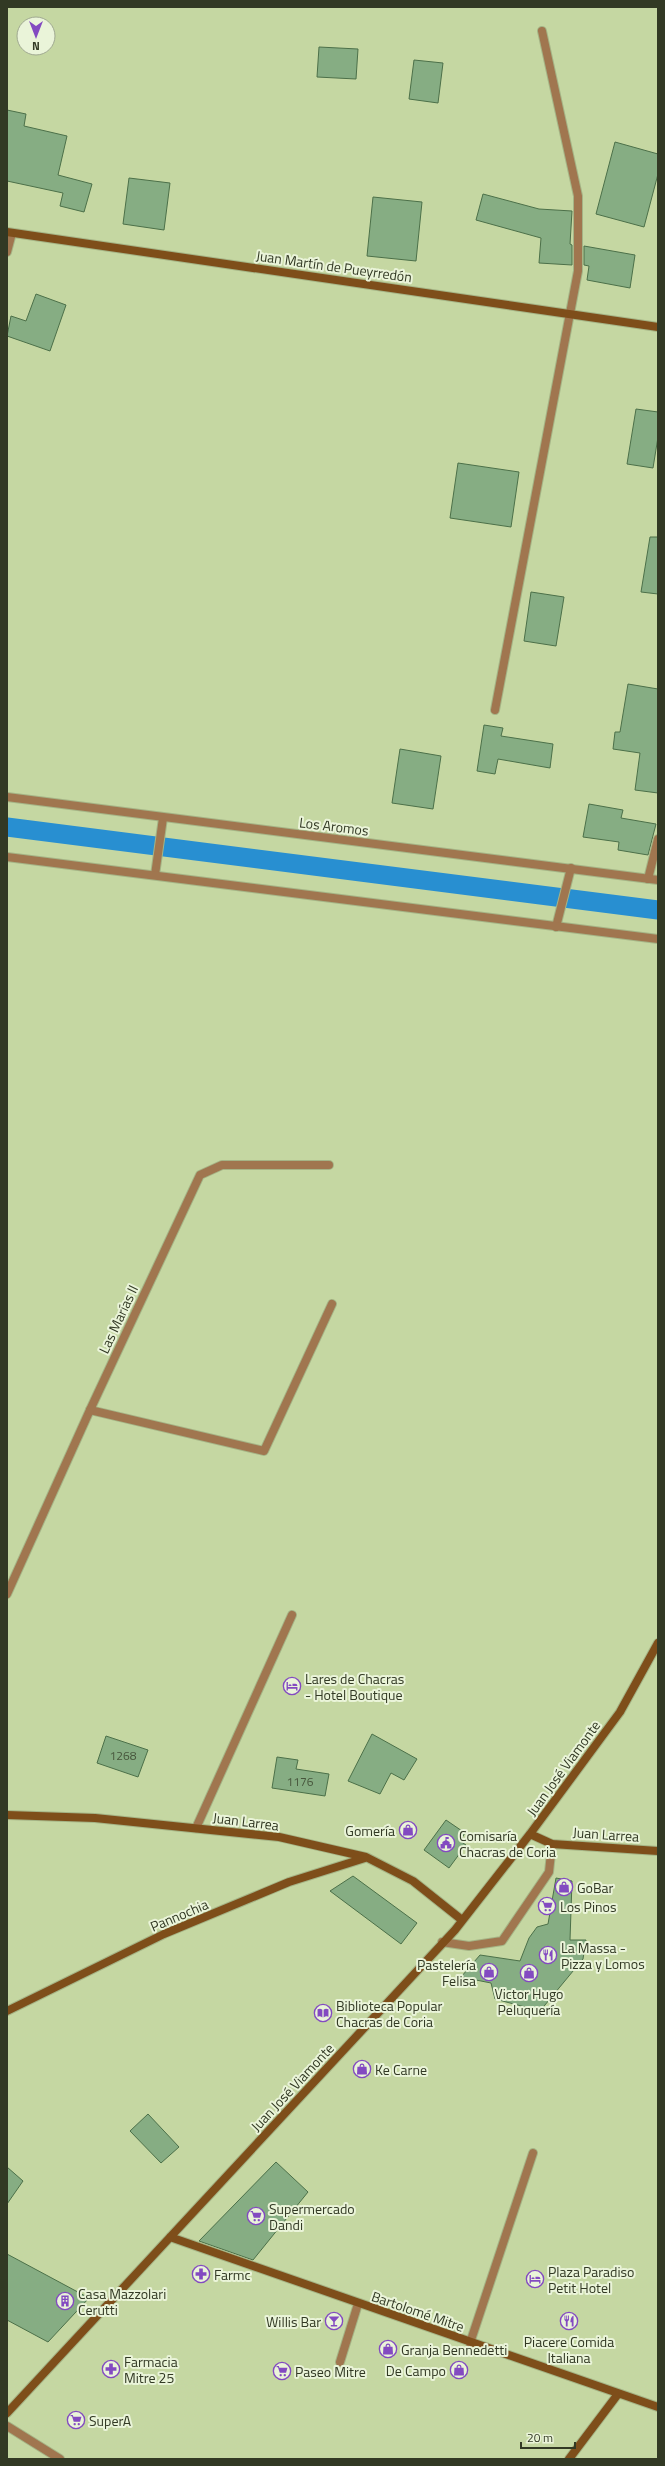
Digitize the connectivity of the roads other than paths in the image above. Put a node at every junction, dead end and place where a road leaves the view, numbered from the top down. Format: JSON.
{"nodes":[{"id":1,"x":542,"y":31,"type":"dead end"},
{"id":2,"x":10,"y":233,"type":"edge"},
{"id":3,"x":7,"y":252,"type":"edge"},
{"id":4,"x":570,"y":313,"type":"junction"},
{"id":5,"x":658,"y":327,"type":"edge"},
{"id":6,"x":495,"y":710,"type":"dead end"},
{"id":7,"x":7,"y":797,"type":"edge"},
{"id":8,"x":163,"y":818,"type":"junction"},
{"id":9,"x":658,"y":839,"type":"edge"},
{"id":10,"x":7,"y":857,"type":"edge"},
{"id":11,"x":571,"y":868,"type":"junction"},
{"id":12,"x":155,"y":875,"type":"junction"},
{"id":13,"x":648,"y":879,"type":"junction"},
{"id":14,"x":658,"y":880,"type":"edge"},
{"id":15,"x":556,"y":927,"type":"junction"},
{"id":16,"x":658,"y":939,"type":"edge"},
{"id":17,"x":329,"y":1165,"type":"dead end"},
{"id":18,"x":332,"y":1304,"type":"dead end"},
{"id":19,"x":90,"y":1410,"type":"junction"},
{"id":20,"x":7,"y":1594,"type":"edge"},
{"id":21,"x":292,"y":1615,"type":"dead end"},
{"id":22,"x":658,"y":1643,"type":"edge"},
{"id":23,"x":7,"y":1815,"type":"edge"},
{"id":24,"x":196,"y":1828,"type":"junction"},
{"id":25,"x":530,"y":1834,"type":"junction"},
{"id":26,"x":552,"y":1844,"type":"junction"},
{"id":27,"x":658,"y":1851,"type":"edge"},
{"id":28,"x":366,"y":1857,"type":"junction"},
{"id":29,"x":462,"y":1920,"type":"junction"},
{"id":30,"x":442,"y":1942,"type":"junction"},
{"id":31,"x":7,"y":2011,"type":"edge"},
{"id":32,"x":533,"y":2154,"type":"dead end"},
{"id":33,"x":170,"y":2238,"type":"junction"},
{"id":34,"x":358,"y":2304,"type":"junction"},
{"id":35,"x":470,"y":2343,"type":"junction"},
{"id":36,"x":340,"y":2362,"type":"dead end"},
{"id":37,"x":618,"y":2394,"type":"junction"},
{"id":38,"x":658,"y":2407,"type":"edge"},
{"id":39,"x":7,"y":2413,"type":"edge"},
{"id":40,"x":7,"y":2426,"type":"edge"},
{"id":41,"x":60,"y":2459,"type":"edge"},
{"id":42,"x":569,"y":2459,"type":"edge"}],
"edges":[{"from":1,"to":4,"type":"street"},
{"from":2,"to":3,"type":"street"},
{"from":2,"to":4,"type":"main road","name":"Juan Martín de Pueyrredón"},
{"from":4,"to":5,"type":"main road","name":"Juan Martín de Pueyrredón"},
{"from":4,"to":6,"type":"street"},
{"from":7,"to":8,"type":"street","name":"Los Aromos"},
{"from":8,"to":11,"type":"street","name":"Los Aromos"},
{"from":8,"to":12,"type":"street"},
{"from":9,"to":13,"type":"street"},
{"from":10,"to":12,"type":"street"},
{"from":11,"to":13,"type":"street","name":"Los Aromos"},
{"from":11,"to":15,"type":"street"},
{"from":12,"to":15,"type":"street"},
{"from":13,"to":14,"type":"street","name":"Los Aromos"},
{"from":15,"to":16,"type":"street"},
{"from":17,"to":19,"type":"street","name":"Las Marías II"},
{"from":18,"to":19,"type":"street"},
{"from":19,"to":20,"type":"street","name":"Las Marías II"},
{"from":21,"to":24,"type":"street"},
{"from":22,"to":25,"type":"main road","name":"Juan José Viamonte"},
{"from":23,"to":24,"type":"main road","name":"Juan Larrea"},
{"from":24,"to":28,"type":"main road","name":"Juan Larrea"},
{"from":25,"to":26,"type":"main road","name":"Juan Larrea"},
{"from":25,"to":29,"type":"main road","name":"Juan José Viamonte"},
{"from":26,"to":27,"type":"main road","name":"Juan Larrea"},
{"from":26,"to":30,"type":"street"},
{"from":28,"to":29,"type":"main road","name":"Juan Larrea"},
{"from":28,"to":31,"type":"main road","name":"Pannochia"},
{"from":29,"to":30,"type":"main road","name":"Juan José Viamonte"},
{"from":30,"to":33,"type":"main road","name":"Juan José Viamonte"},
{"from":32,"to":35,"type":"street"},
{"from":33,"to":34,"type":"main road","name":"Bartolomé Mitre"},
{"from":33,"to":39,"type":"main road","name":"Juan José Viamonte"},
{"from":34,"to":35,"type":"main road","name":"Bartolomé Mitre"},
{"from":34,"to":36,"type":"street"},
{"from":35,"to":37,"type":"main road","name":"Bartolomé Mitre"},
{"from":37,"to":38,"type":"main road","name":"Bartolomé Mitre"},
{"from":37,"to":42,"type":"main road"},
{"from":40,"to":41,"type":"street"}]}
